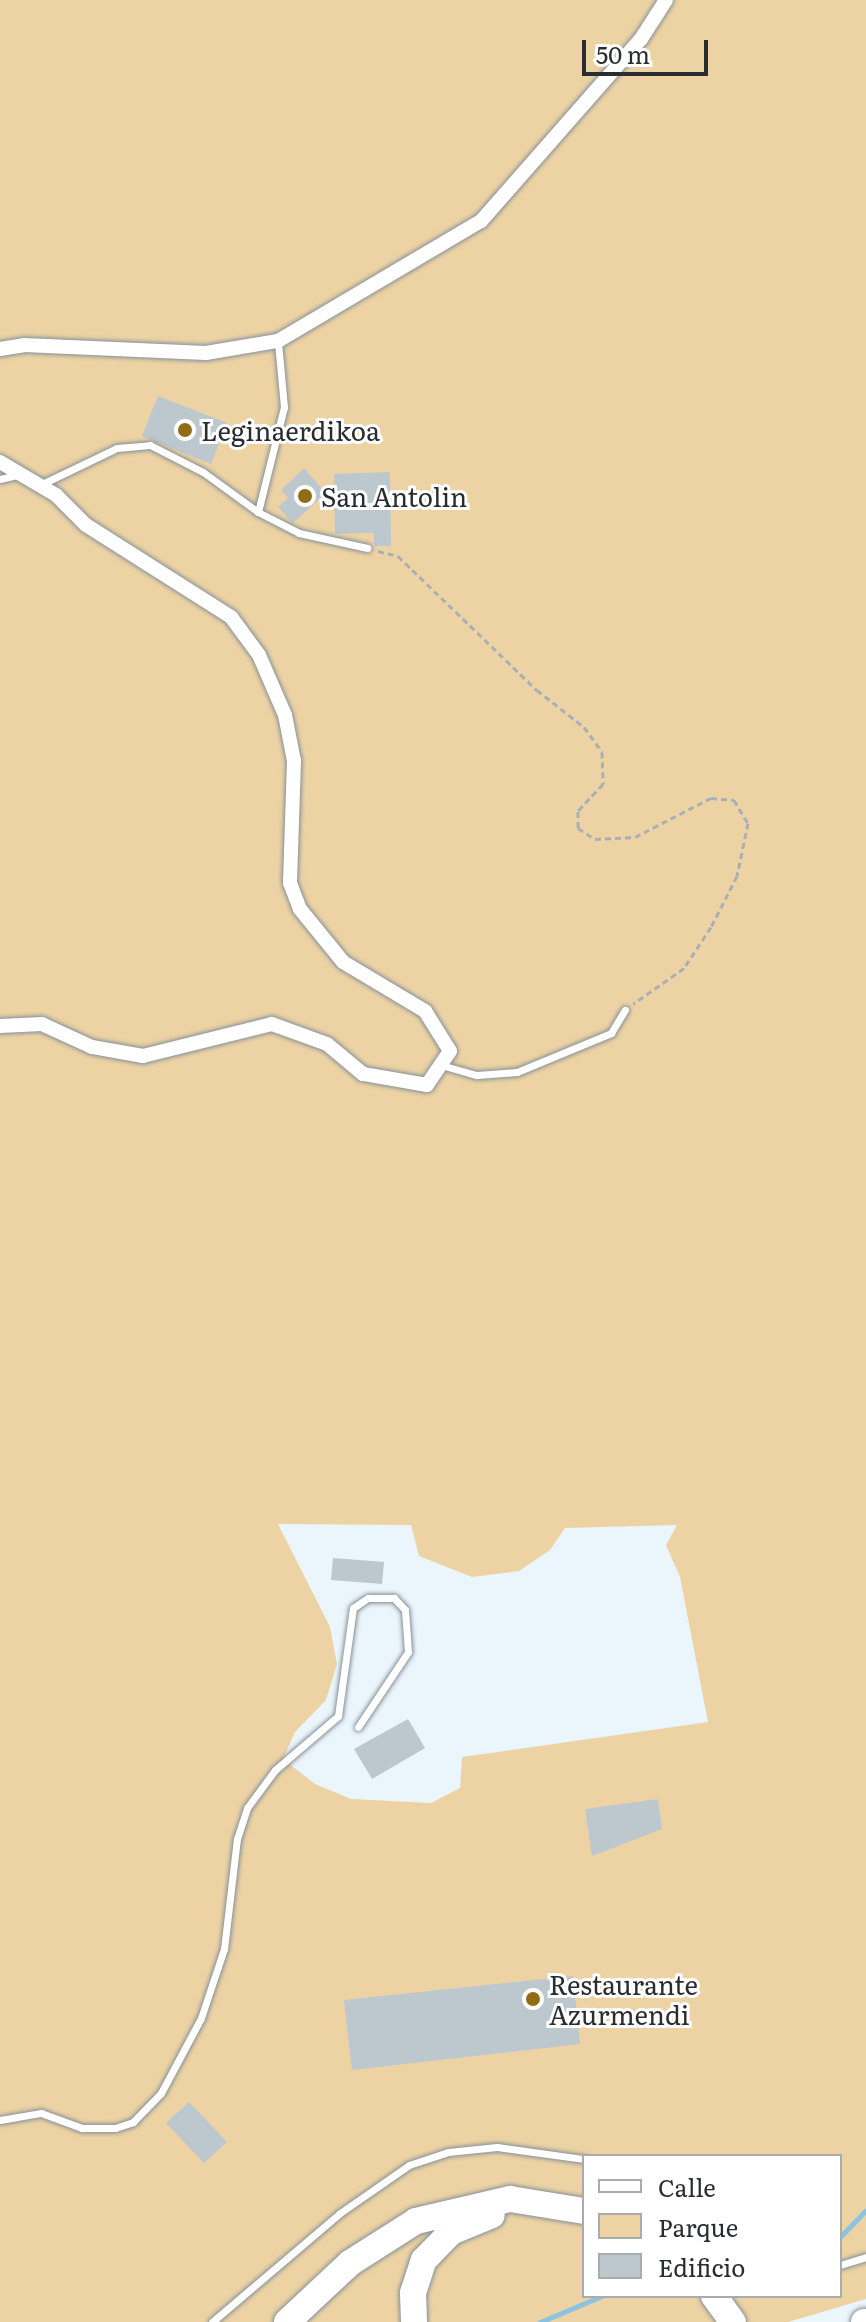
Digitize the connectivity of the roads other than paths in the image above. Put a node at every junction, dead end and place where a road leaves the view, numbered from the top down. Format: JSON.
{"nodes":[{"id":1,"x":666,"y":0,"type":"edge"},
{"id":2,"x":278,"y":341,"type":"junction"},
{"id":3,"x":0,"y":349,"type":"edge"},
{"id":4,"x":0,"y":462,"type":"edge"},
{"id":5,"x":17,"y":475,"type":"junction"},
{"id":6,"x":0,"y":479,"type":"edge"},
{"id":7,"x":39,"y":485,"type":"junction"},
{"id":8,"x":258,"y":512,"type":"junction"},
{"id":9,"x":367,"y":548,"type":"road end"},
{"id":10,"x":625,"y":1010,"type":"road end"},
{"id":11,"x":0,"y":1026,"type":"edge"},
{"id":12,"x":441,"y":1065,"type":"junction"},
{"id":13,"x":358,"y":1727,"type":"dead end"},
{"id":14,"x":0,"y":2120,"type":"edge"},
{"id":15,"x":582,"y":2159,"type":"edge"},
{"id":16,"x":582,"y":2214,"type":"edge"},
{"id":17,"x":582,"y":2214,"type":"edge"},
{"id":18,"x":866,"y":2257,"type":"edge"},
{"id":19,"x":842,"y":2264,"type":"edge"},
{"id":20,"x":715,"y":2298,"type":"edge"},
{"id":21,"x":212,"y":2322,"type":"edge"},
{"id":22,"x":287,"y":2322,"type":"edge"},
{"id":23,"x":414,"y":2322,"type":"edge"},
{"id":24,"x":733,"y":2322,"type":"edge"}],
"edges":[{"from":1,"to":2,"type":"street"},
{"from":2,"to":3,"type":"street"},
{"from":2,"to":8,"type":"lane"},
{"from":4,"to":5,"type":"street"},
{"from":5,"to":6,"type":"lane"},
{"from":5,"to":7,"type":"street"},
{"from":7,"to":8,"type":"lane"},
{"from":7,"to":12,"type":"street"},
{"from":8,"to":9,"type":"lane"},
{"from":10,"to":12,"type":"lane"},
{"from":11,"to":12,"type":"street"},
{"from":13,"to":14,"type":"lane"},
{"from":15,"to":21,"type":"lane"},
{"from":16,"to":22,"type":"highway"},
{"from":17,"to":23,"type":"highway"},
{"from":18,"to":19,"type":"lane"},
{"from":20,"to":24,"type":"highway"}]}
